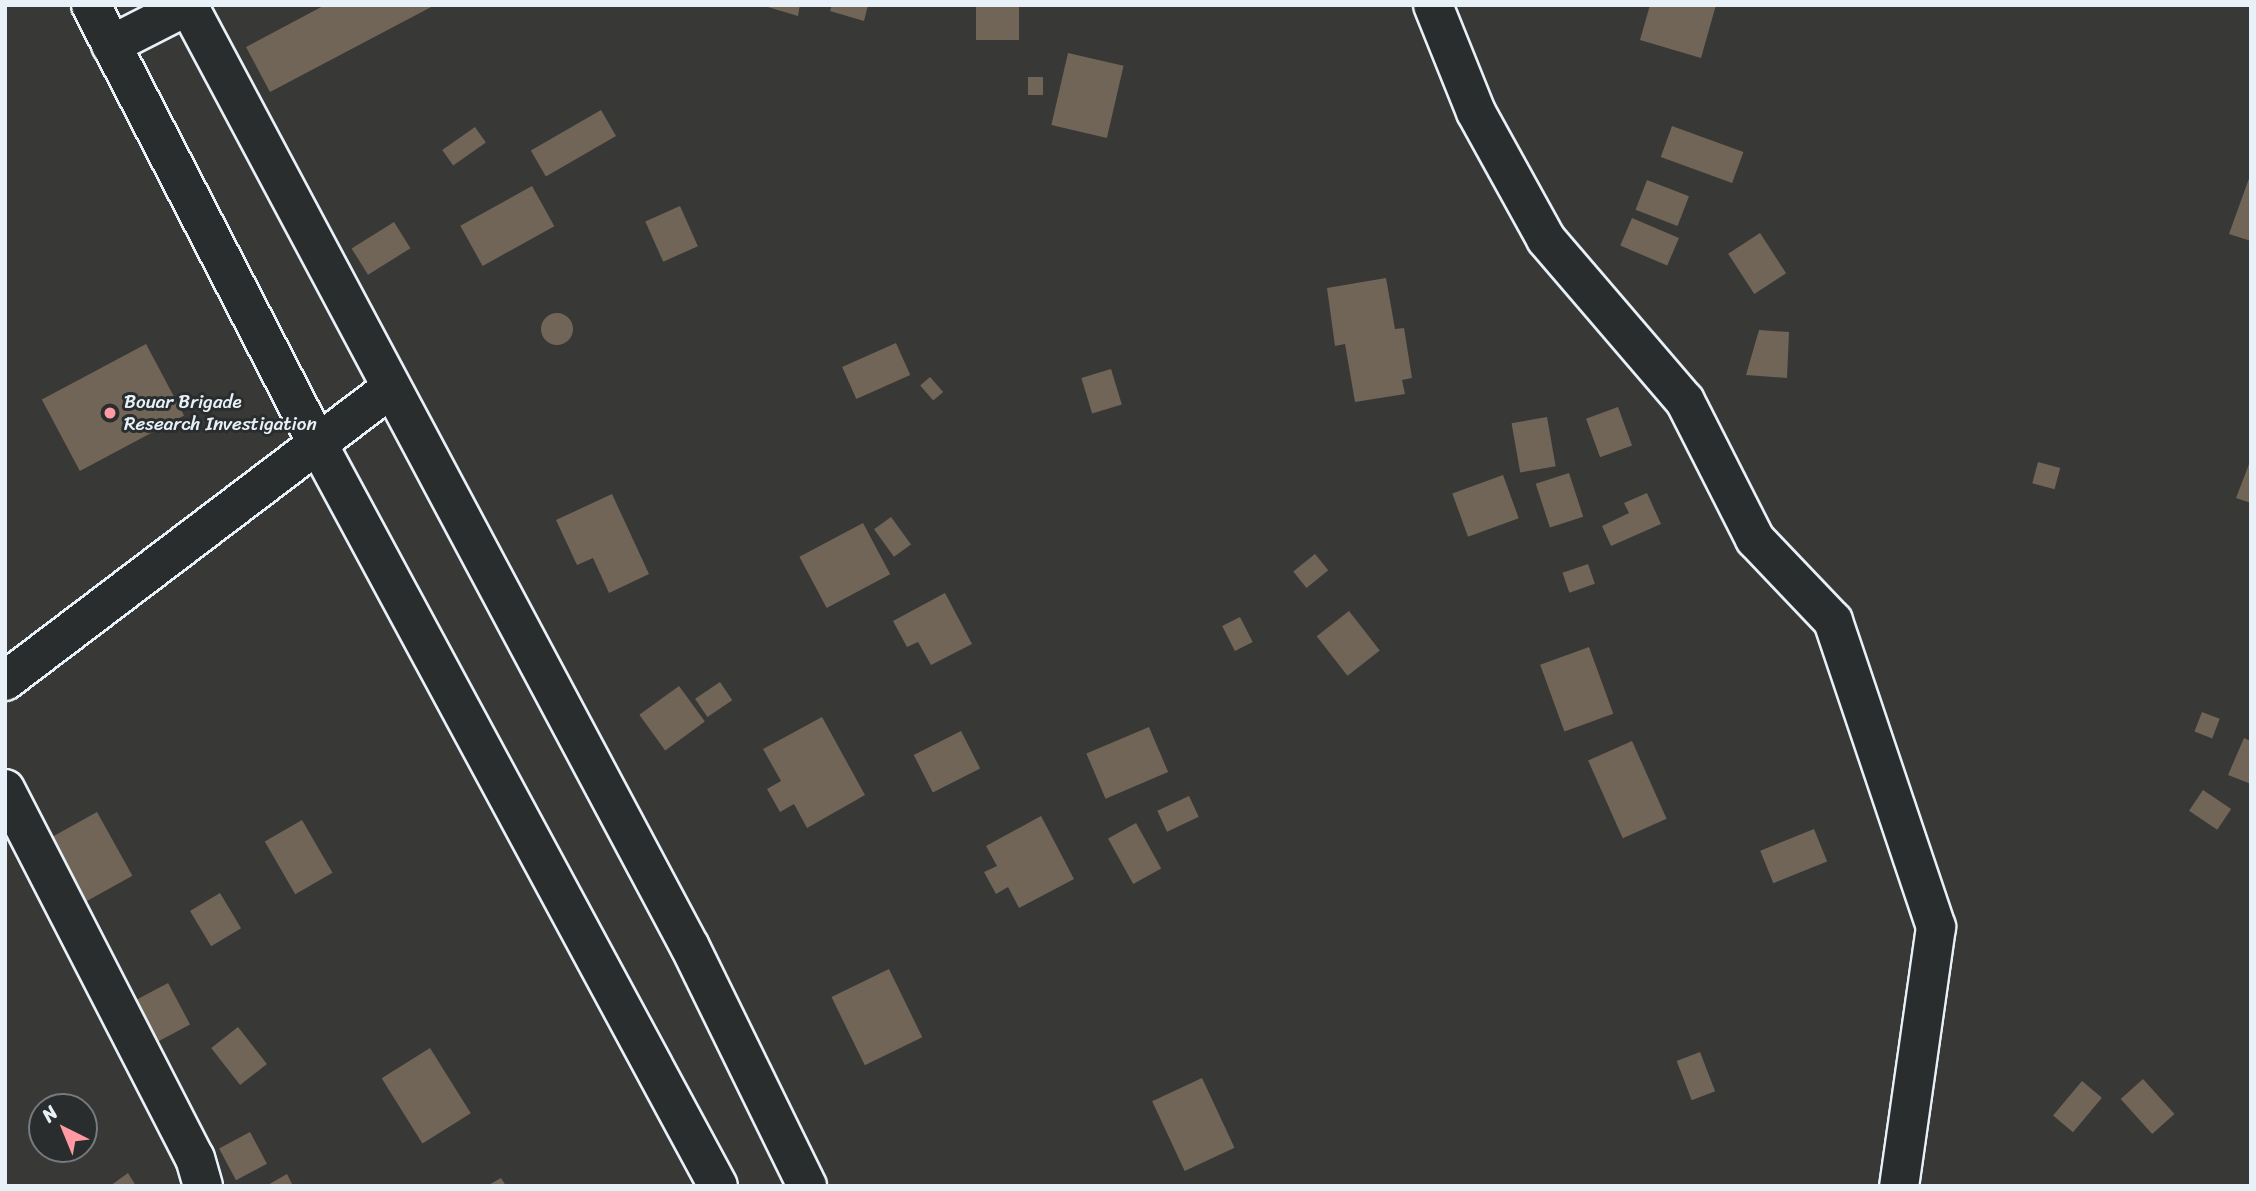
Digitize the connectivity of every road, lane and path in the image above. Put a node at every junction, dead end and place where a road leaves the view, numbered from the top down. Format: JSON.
{"nodes":[{"id":1,"x":91,"y":5,"type":"edge"},
{"id":2,"x":189,"y":5,"type":"edge"},
{"id":3,"x":1433,"y":5,"type":"edge"},
{"id":4,"x":111,"y":45,"type":"junction"},
{"id":5,"x":389,"y":390,"type":"junction"},
{"id":6,"x":320,"y":448,"type":"junction"},
{"id":7,"x":5,"y":681,"type":"edge"},
{"id":8,"x":5,"y":789,"type":"edge"},
{"id":9,"x":204,"y":1186,"type":"edge"},
{"id":10,"x":718,"y":1186,"type":"edge"},
{"id":11,"x":807,"y":1186,"type":"edge"},
{"id":12,"x":1899,"y":1186,"type":"edge"}],
"edges":[{"from":1,"to":4,"type":"main road"},
{"from":2,"to":4,"type":"main road"},
{"from":2,"to":5,"type":"main road"},
{"from":3,"to":12,"type":"main road"},
{"from":4,"to":6,"type":"main road"},
{"from":5,"to":6,"type":"main road"},
{"from":5,"to":11,"type":"main road"},
{"from":6,"to":7,"type":"main road"},
{"from":6,"to":10,"type":"main road"},
{"from":8,"to":9,"type":"main road"}]}
